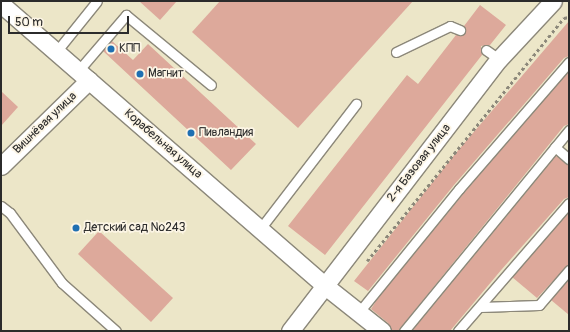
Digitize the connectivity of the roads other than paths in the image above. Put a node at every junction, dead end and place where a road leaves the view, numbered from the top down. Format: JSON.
{"nodes":[{"id":1,"x":97,"y":1,"type":"edge"},
{"id":2,"x":554,"y":1,"type":"edge"},
{"id":3,"x":1,"y":4,"type":"edge"},
{"id":4,"x":460,"y":30,"type":"dead end"},
{"id":5,"x":56,"y":52,"type":"junction"},
{"id":6,"x":396,"y":52,"type":"dead end"},
{"id":7,"x":569,"y":62,"type":"edge"},
{"id":8,"x":84,"y":76,"type":"junction"},
{"id":9,"x":210,"y":85,"type":"dead end"},
{"id":10,"x":356,"y":104,"type":"dead end"},
{"id":11,"x":569,"y":130,"type":"edge"},
{"id":12,"x":555,"y":146,"type":"junction"},
{"id":13,"x":569,"y":159,"type":"edge"},
{"id":14,"x":1,"y":166,"type":"edge"},
{"id":15,"x":569,"y":203,"type":"edge"},
{"id":16,"x":1,"y":206,"type":"edge"},
{"id":17,"x":260,"y":229,"type":"junction"},
{"id":18,"x":569,"y":270,"type":"edge"},
{"id":19,"x":324,"y":285,"type":"junction"},
{"id":20,"x":480,"y":307,"type":"junction"},
{"id":21,"x":359,"y":312,"type":"junction"},
{"id":22,"x":112,"y":329,"type":"edge"},
{"id":23,"x":380,"y":330,"type":"edge"},
{"id":24,"x":290,"y":331,"type":"edge"},
{"id":25,"x":404,"y":331,"type":"edge"},
{"id":26,"x":458,"y":331,"type":"edge"}],
"edges":[{"from":1,"to":5,"type":"lane"},
{"from":2,"to":19,"type":"street","name":"2-я Базовая улица"},
{"from":3,"to":5,"type":"street","name":"Корабельная улица"},
{"from":4,"to":6,"type":"lane"},
{"from":5,"to":8,"type":"street","name":"Корабельная улица"},
{"from":7,"to":21,"type":"lane"},
{"from":8,"to":9,"type":"lane"},
{"from":8,"to":14,"type":"street","name":"Вишнёвая улица"},
{"from":8,"to":17,"type":"street","name":"Корабельная улица"},
{"from":10,"to":17,"type":"lane"},
{"from":11,"to":12,"type":"lane"},
{"from":12,"to":13,"type":"lane"},
{"from":12,"to":25,"type":"lane"},
{"from":15,"to":20,"type":"lane"},
{"from":16,"to":22,"type":"lane"},
{"from":17,"to":19,"type":"street","name":"Корабельная улица"},
{"from":18,"to":20,"type":"lane"},
{"from":19,"to":21,"type":"street","name":"Корабельная улица"},
{"from":19,"to":24,"type":"street","name":"2-я Базовая улица"},
{"from":20,"to":26,"type":"lane"},
{"from":21,"to":23,"type":"street","name":"Корабельная улица"}]}
